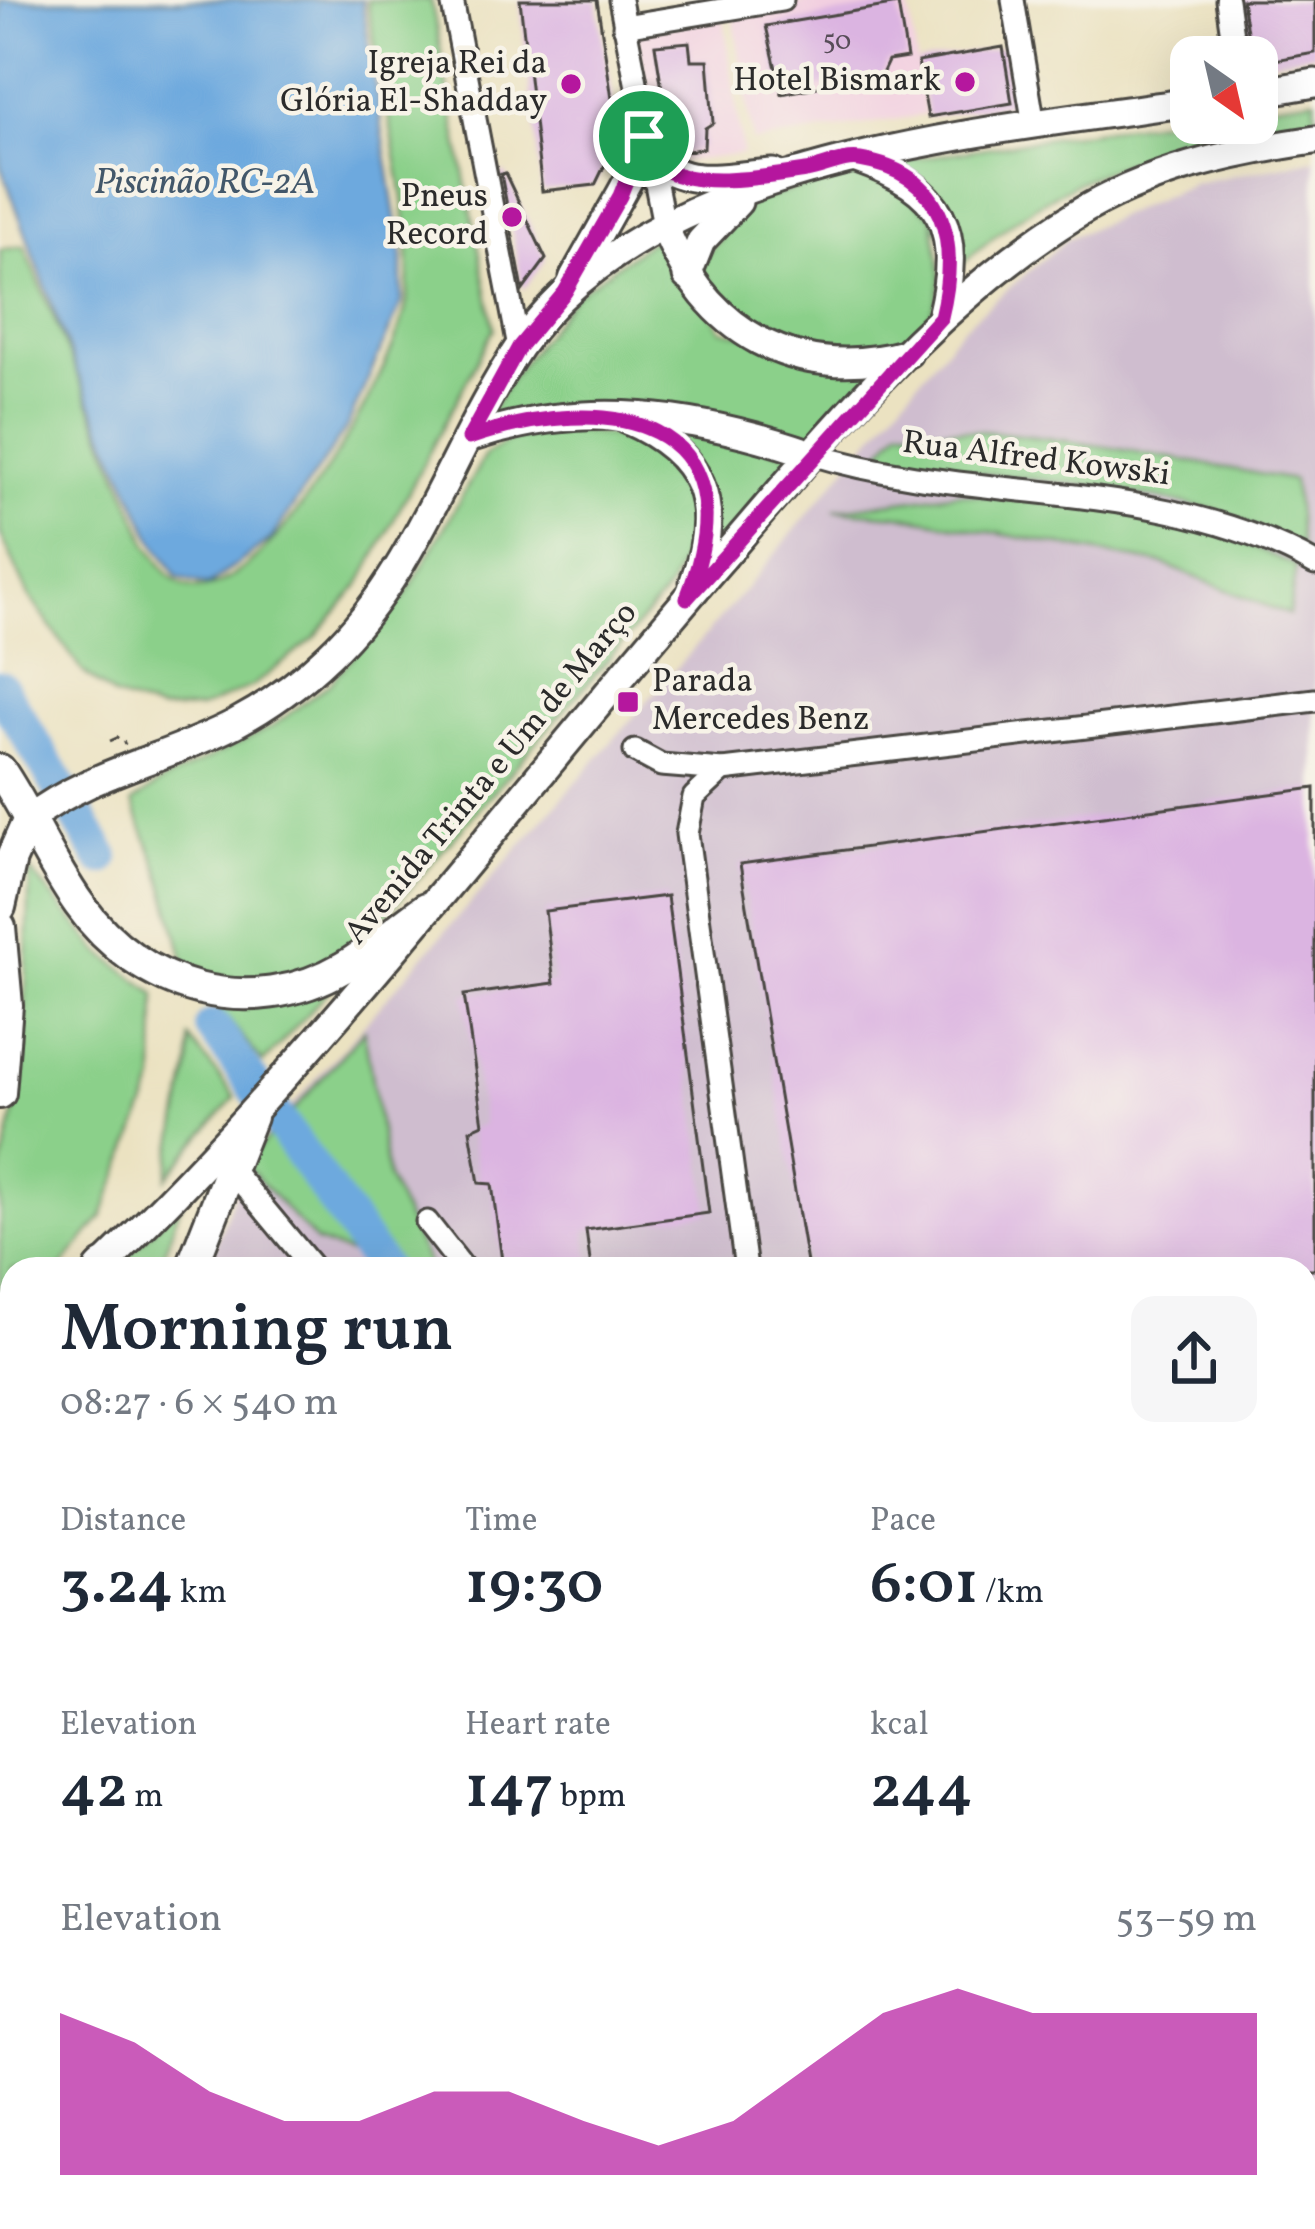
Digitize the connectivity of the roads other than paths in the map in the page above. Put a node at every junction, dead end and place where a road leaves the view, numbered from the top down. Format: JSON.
{"nodes":[{"id":1,"x":452,"y":0,"type":"edge"},
{"id":2,"x":620,"y":0,"type":"edge"},
{"id":3,"x":782,"y":0,"type":"edge"},
{"id":4,"x":1012,"y":0,"type":"edge"},
{"id":5,"x":1227,"y":0,"type":"edge"},
{"id":6,"x":624,"y":26,"type":"junction"},
{"id":7,"x":1232,"y":36,"type":"edge"},
{"id":8,"x":1315,"y":83,"type":"edge"},
{"id":9,"x":1278,"y":89,"type":"edge"},
{"id":10,"x":1170,"y":105,"type":"edge"},
{"id":11,"x":1034,"y":124,"type":"junction"},
{"id":12,"x":644,"y":136,"type":"junction"},
{"id":13,"x":1315,"y":140,"type":"edge"},
{"id":14,"x":857,"y":159,"type":"junction"},
{"id":15,"x":807,"y":171,"type":"junction"},
{"id":16,"x":750,"y":191,"type":"junction"},
{"id":17,"x":664,"y":225,"type":"junction"},
{"id":18,"x":687,"y":276,"type":"junction"},
{"id":19,"x":565,"y":292,"type":"junction"},
{"id":20,"x":941,"y":317,"type":"junction"},
{"id":21,"x":519,"y":347,"type":"junction"},
{"id":22,"x":908,"y":353,"type":"junction"},
{"id":23,"x":618,"y":416,"type":"junction"},
{"id":24,"x":469,"y":438,"type":"junction"},
{"id":25,"x":812,"y":454,"type":"junction"},
{"id":26,"x":1315,"y":564,"type":"edge"},
{"id":27,"x":687,"y":598,"type":"junction"},
{"id":28,"x":1315,"y":700,"type":"edge"},
{"id":29,"x":635,"y":751,"type":"dead end"},
{"id":30,"x":0,"y":770,"type":"edge"},
{"id":31,"x":723,"y":770,"type":"junction"},
{"id":32,"x":35,"y":814,"type":"junction"},
{"id":33,"x":0,"y":835,"type":"edge"},
{"id":34,"x":0,"y":907,"type":"edge"},
{"id":35,"x":426,"y":908,"type":"junction"},
{"id":36,"x":0,"y":928,"type":"edge"},
{"id":37,"x":0,"y":1093,"type":"edge"},
{"id":38,"x":254,"y":1113,"type":"junction"},
{"id":39,"x":230,"y":1168,"type":"junction"},
{"id":40,"x":112,"y":1257,"type":"edge"},
{"id":41,"x":196,"y":1257,"type":"edge"},
{"id":42,"x":297,"y":1257,"type":"edge"},
{"id":43,"x":443,"y":1257,"type":"edge"},
{"id":44,"x":455,"y":1257,"type":"edge"},
{"id":45,"x":744,"y":1257,"type":"edge"}],
"edges":[{"from":1,"to":21,"type":"street"},
{"from":2,"to":6,"type":"street"},
{"from":3,"to":6,"type":"street"},
{"from":4,"to":11,"type":"street"},
{"from":5,"to":7,"type":"street"},
{"from":6,"to":12,"type":"street"},
{"from":8,"to":9,"type":"main road"},
{"from":10,"to":11,"type":"main road"},
{"from":11,"to":14,"type":"main road"},
{"from":12,"to":15,"type":"main road"},
{"from":12,"to":17,"type":"street"},
{"from":12,"to":19,"type":"main road"},
{"from":13,"to":20,"type":"main road","name":"Avenida Trinta e Um de Março"},
{"from":14,"to":15,"type":"main road"},
{"from":14,"to":20,"type":"main road"},
{"from":15,"to":16,"type":"main road"},
{"from":16,"to":17,"type":"main road"},
{"from":16,"to":18,"type":"main road"},
{"from":17,"to":18,"type":"main road"},
{"from":17,"to":19,"type":"main road"},
{"from":18,"to":22,"type":"main road"},
{"from":19,"to":21,"type":"main road"},
{"from":20,"to":22,"type":"main road","name":"Avenida Trinta e Um de Março"},
{"from":21,"to":24,"type":"main road"},
{"from":22,"to":25,"type":"main road","name":"Avenida Trinta e Um de Março"},
{"from":23,"to":24,"type":"main road"},
{"from":23,"to":25,"type":"main road"},
{"from":23,"to":27,"type":"main road"},
{"from":24,"to":32,"type":"main road"},
{"from":25,"to":26,"type":"street","name":"Rua Alfred Kowski"},
{"from":25,"to":27,"type":"main road","name":"Avenida Trinta e Um de Março"},
{"from":27,"to":35,"type":"main road","name":"Avenida Trinta e Um de Março"},
{"from":28,"to":31,"type":"street"},
{"from":29,"to":31,"type":"street"},
{"from":30,"to":32,"type":"highway"},
{"from":31,"to":45,"type":"street"},
{"from":32,"to":33,"type":"street"},
{"from":32,"to":34,"type":"highway"},
{"from":32,"to":35,"type":"highway"},
{"from":35,"to":38,"type":"main road","name":"Avenida Trinta e Um de Março"},
{"from":36,"to":37,"type":"highway"},
{"from":38,"to":39,"type":"highway"},
{"from":38,"to":40,"type":"main road","name":"Avenida Trinta e Um de Março"},
{"from":39,"to":41,"type":"highway"},
{"from":39,"to":42,"type":"street"},
{"from":43,"to":44,"type":"street"}]}
